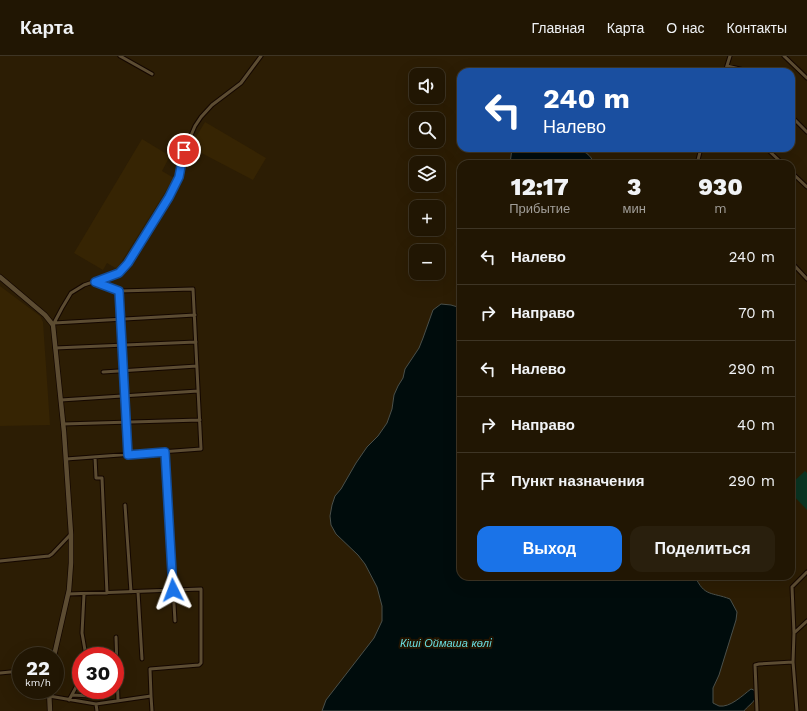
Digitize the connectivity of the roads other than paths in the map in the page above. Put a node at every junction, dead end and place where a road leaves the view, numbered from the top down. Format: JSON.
{"nodes":[{"id":1,"x":120,"y":56,"type":"edge"},
{"id":2,"x":261,"y":56,"type":"edge"},
{"id":3,"x":730,"y":56,"type":"edge"},
{"id":4,"x":784,"y":56,"type":"edge"},
{"id":5,"x":727,"y":66,"type":"joint"},
{"id":6,"x":736,"y":68,"type":"edge"},
{"id":7,"x":152,"y":74,"type":"dead end"},
{"id":8,"x":807,"y":78,"type":"edge"},
{"id":9,"x":795,"y":120,"type":"edge"},
{"id":10,"x":807,"y":132,"type":"edge"},
{"id":11,"x":770,"y":152,"type":"edge"},
{"id":12,"x":779,"y":160,"type":"edge"},
{"id":13,"x":795,"y":176,"type":"edge"},
{"id":14,"x":807,"y":187,"type":"edge"},
{"id":15,"x":795,"y":266,"type":"edge"},
{"id":16,"x":0,"y":277,"type":"edge"},
{"id":17,"x":807,"y":279,"type":"edge"},
{"id":18,"x":95,"y":282,"type":"junction"},
{"id":19,"x":119,"y":291,"type":"junction"},
{"id":20,"x":195,"y":315,"type":"junction"},
{"id":21,"x":121,"y":320,"type":"junction"},
{"id":22,"x":54,"y":324,"type":"junction"},
{"id":23,"x":196,"y":342,"type":"junction"},
{"id":24,"x":122,"y":345,"type":"junction"},
{"id":25,"x":55,"y":348,"type":"junction"},
{"id":26,"x":197,"y":366,"type":"junction"},
{"id":27,"x":124,"y":370,"type":"junction"},
{"id":28,"x":103,"y":372,"type":"dead end"},
{"id":29,"x":198,"y":391,"type":"junction"},
{"id":30,"x":125,"y":396,"type":"junction"},
{"id":31,"x":60,"y":400,"type":"junction"},
{"id":32,"x":200,"y":420,"type":"junction"},
{"id":33,"x":127,"y":423,"type":"junction"},
{"id":34,"x":63,"y":424,"type":"junction"},
{"id":35,"x":165,"y":452,"type":"junction"},
{"id":36,"x":128,"y":455,"type":"junction"},
{"id":37,"x":95,"y":457,"type":"junction"},
{"id":38,"x":66,"y":459,"type":"junction"},
{"id":39,"x":125,"y":505,"type":"dead end"},
{"id":40,"x":71,"y":534,"type":"junction"},
{"id":41,"x":0,"y":561,"type":"edge"},
{"id":42,"x":807,"y":572,"type":"edge"},
{"id":43,"x":173,"y":590,"type":"junction"},
{"id":44,"x":131,"y":592,"type":"junction"},
{"id":45,"x":138,"y":592,"type":"junction"},
{"id":46,"x":107,"y":593,"type":"junction"},
{"id":47,"x":68,"y":594,"type":"junction"},
{"id":48,"x":84,"y":594,"type":"junction"},
{"id":49,"x":807,"y":620,"type":"edge"},
{"id":50,"x":175,"y":621,"type":"dead end"},
{"id":51,"x":794,"y":633,"type":"junction"},
{"id":52,"x":116,"y":637,"type":"dead end"},
{"id":53,"x":56,"y":647,"type":"edge"},
{"id":54,"x":84,"y":647,"type":"edge"},
{"id":55,"x":142,"y":659,"type":"dead end"},
{"id":56,"x":793,"y":662,"type":"junction"},
{"id":57,"x":12,"y":672,"type":"edge"},
{"id":58,"x":0,"y":673,"type":"edge"},
{"id":59,"x":72,"y":695,"type":"edge"},
{"id":60,"x":151,"y":696,"type":"junction"},
{"id":61,"x":49,"y":699,"type":"edge"},
{"id":62,"x":64,"y":699,"type":"edge"},
{"id":63,"x":69,"y":700,"type":"junction"},
{"id":64,"x":118,"y":701,"type":"junction"},
{"id":65,"x":96,"y":704,"type":"junction"},
{"id":66,"x":50,"y":711,"type":"edge"},
{"id":67,"x":97,"y":711,"type":"edge"},
{"id":68,"x":152,"y":711,"type":"edge"},
{"id":69,"x":757,"y":711,"type":"edge"},
{"id":70,"x":797,"y":711,"type":"edge"}],
"edges":[{"from":1,"to":7,"type":"street"},
{"from":2,"to":18,"type":"street"},
{"from":3,"to":5,"type":"street"},
{"from":4,"to":8,"type":"street"},
{"from":5,"to":6,"type":"street"},
{"from":9,"to":10,"type":"street"},
{"from":11,"to":12,"type":"street"},
{"from":13,"to":14,"type":"street"},
{"from":15,"to":17,"type":"street"},
{"from":16,"to":22,"type":"street"},
{"from":18,"to":19,"type":"street"},
{"from":18,"to":22,"type":"street"},
{"from":19,"to":20,"type":"street"},
{"from":19,"to":21,"type":"street"},
{"from":20,"to":21,"type":"street"},
{"from":20,"to":23,"type":"street"},
{"from":21,"to":22,"type":"street"},
{"from":21,"to":24,"type":"street"},
{"from":22,"to":25,"type":"street"},
{"from":23,"to":24,"type":"street"},
{"from":23,"to":26,"type":"street"},
{"from":24,"to":25,"type":"street"},
{"from":24,"to":27,"type":"street"},
{"from":25,"to":31,"type":"street"},
{"from":26,"to":27,"type":"street"},
{"from":26,"to":29,"type":"street"},
{"from":27,"to":28,"type":"street"},
{"from":27,"to":30,"type":"street"},
{"from":29,"to":30,"type":"street"},
{"from":29,"to":32,"type":"street"},
{"from":30,"to":31,"type":"street"},
{"from":30,"to":33,"type":"street"},
{"from":31,"to":34,"type":"street"},
{"from":32,"to":33,"type":"street"},
{"from":32,"to":35,"type":"street"},
{"from":33,"to":34,"type":"street"},
{"from":33,"to":36,"type":"street"},
{"from":34,"to":38,"type":"street"},
{"from":35,"to":36,"type":"street"},
{"from":35,"to":43,"type":"street"},
{"from":36,"to":37,"type":"street"},
{"from":37,"to":38,"type":"street"},
{"from":37,"to":46,"type":"street"},
{"from":38,"to":40,"type":"street"},
{"from":39,"to":44,"type":"street"},
{"from":40,"to":41,"type":"street"},
{"from":40,"to":47,"type":"street"},
{"from":42,"to":51,"type":"street"},
{"from":43,"to":45,"type":"street"},
{"from":43,"to":50,"type":"street"},
{"from":43,"to":60,"type":"street"},
{"from":44,"to":45,"type":"street"},
{"from":44,"to":46,"type":"street"},
{"from":45,"to":55,"type":"street"},
{"from":46,"to":48,"type":"street"},
{"from":47,"to":48,"type":"street"},
{"from":47,"to":53,"type":"street"},
{"from":48,"to":54,"type":"street"},
{"from":49,"to":51,"type":"street"},
{"from":51,"to":56,"type":"street"},
{"from":52,"to":64,"type":"street"},
{"from":56,"to":69,"type":"street"},
{"from":56,"to":70,"type":"street"},
{"from":57,"to":58,"type":"street"},
{"from":59,"to":63,"type":"street"},
{"from":60,"to":64,"type":"street"},
{"from":60,"to":68,"type":"street"},
{"from":61,"to":66,"type":"street"},
{"from":62,"to":63,"type":"street"},
{"from":63,"to":65,"type":"street"},
{"from":64,"to":65,"type":"street"},
{"from":65,"to":67,"type":"street"}]}
